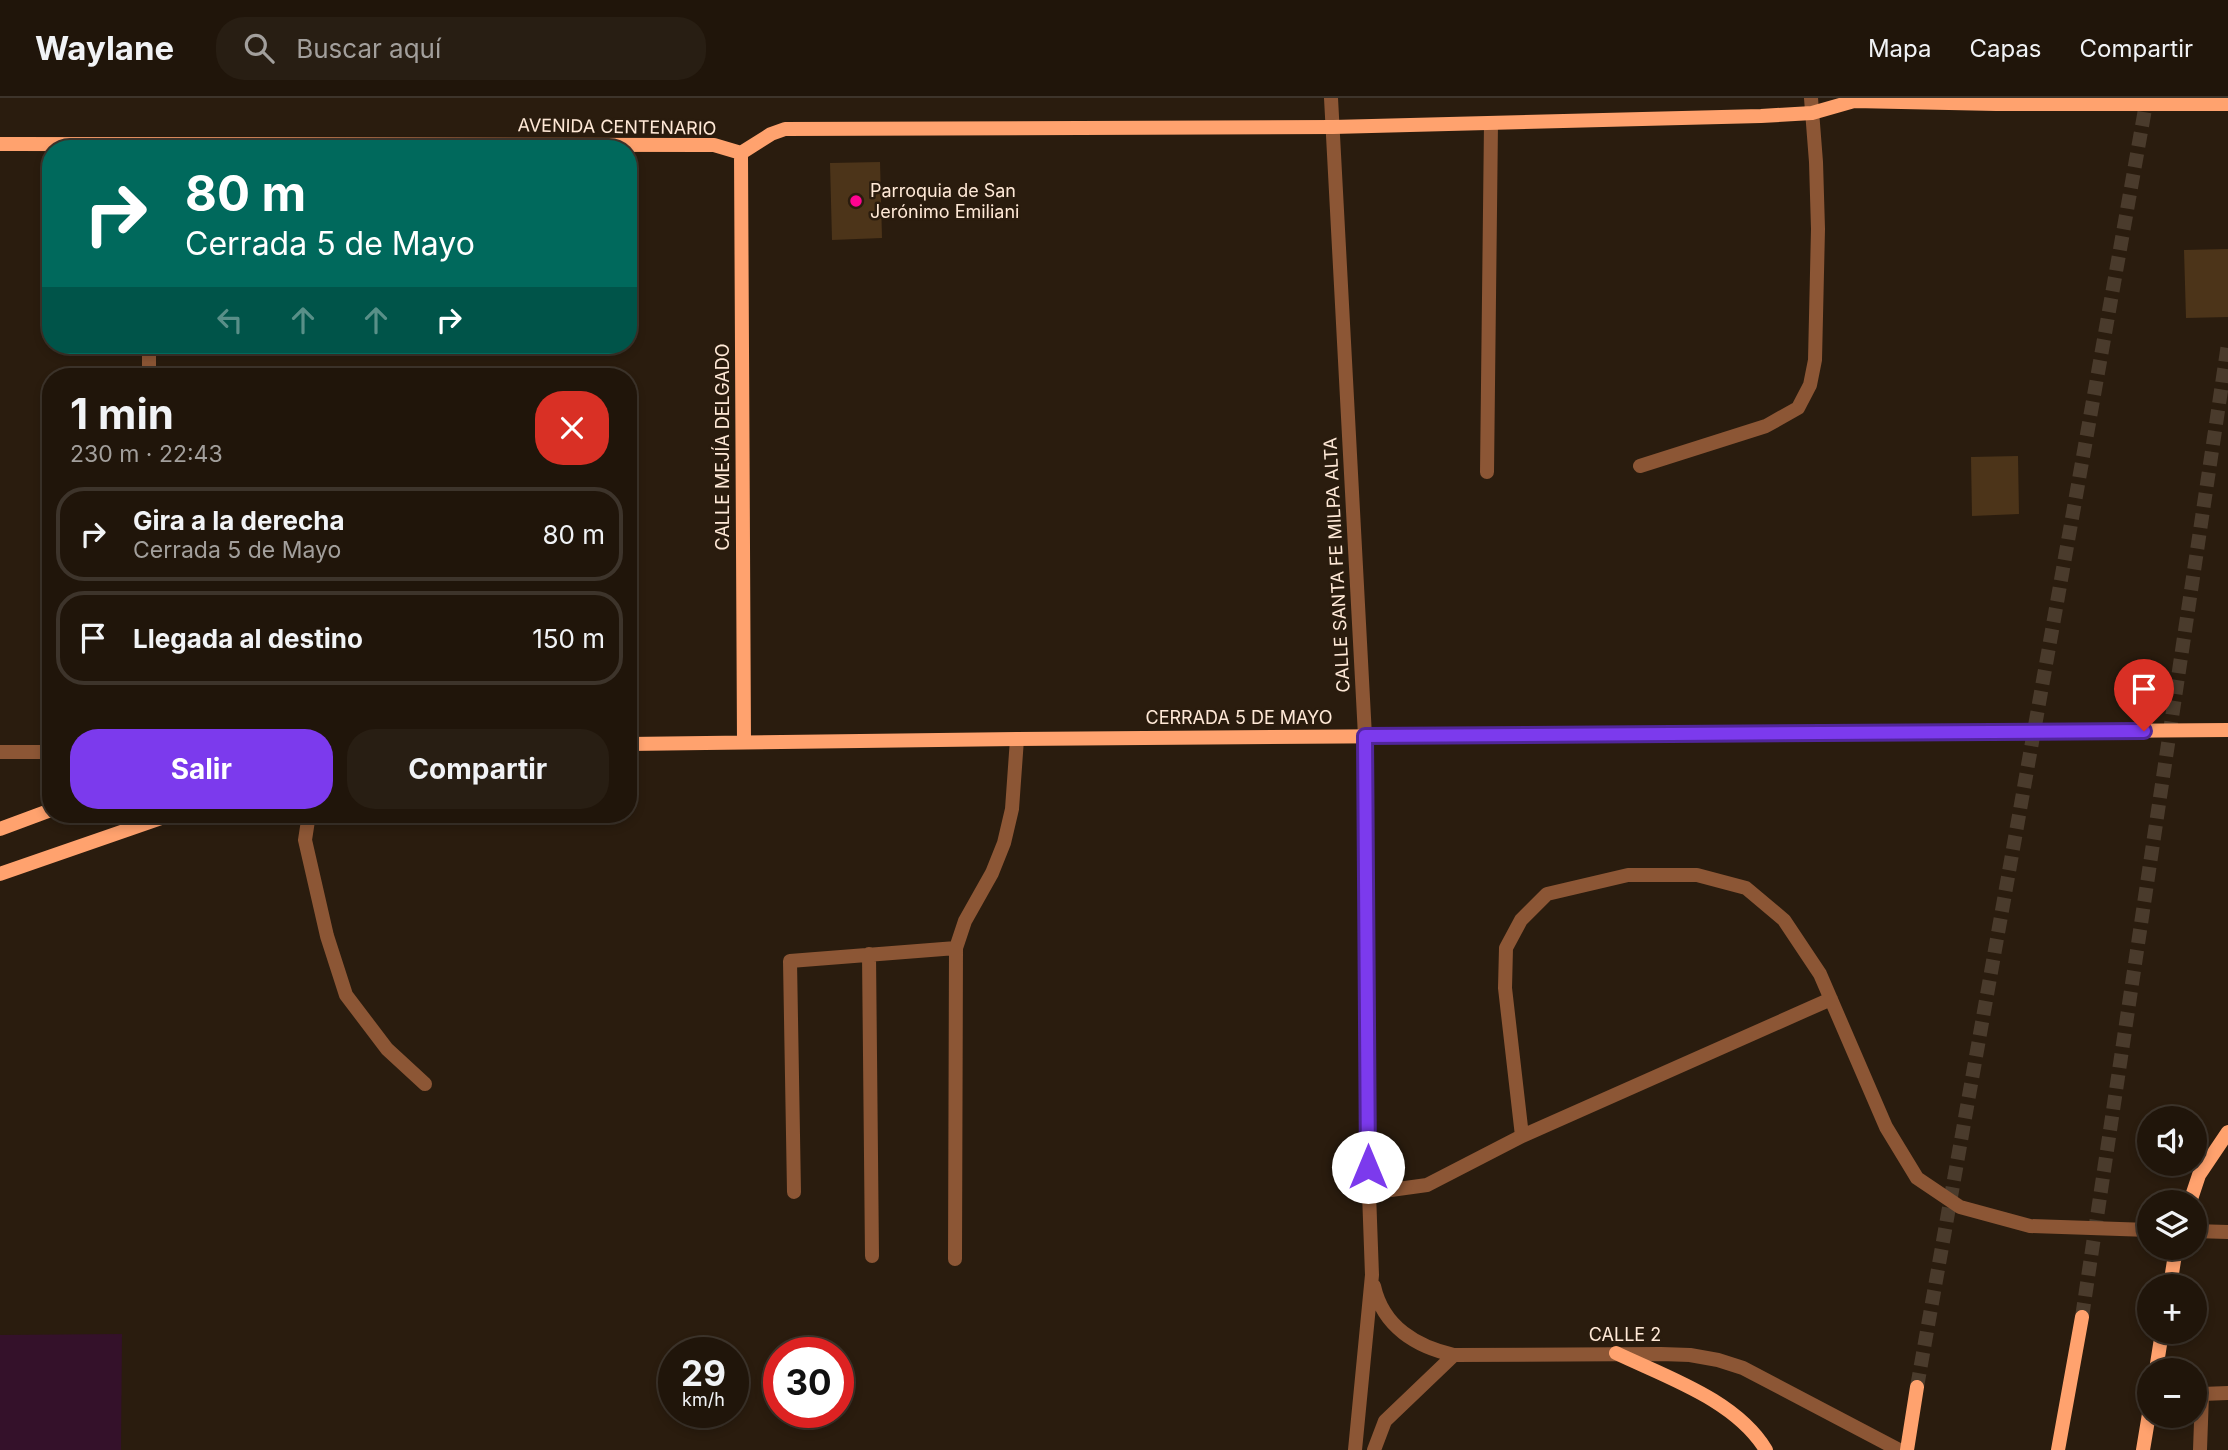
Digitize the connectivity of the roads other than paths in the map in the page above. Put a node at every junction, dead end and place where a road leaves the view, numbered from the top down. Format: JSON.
{"nodes":[{"id":1,"x":1331,"y":98,"type":"edge"},
{"id":2,"x":1851,"y":100,"type":"edge"},
{"id":3,"x":2001,"y":101,"type":"edge"},
{"id":4,"x":2228,"y":104,"type":"edge"},
{"id":5,"x":1812,"y":105,"type":"edge"},
{"id":6,"x":1491,"y":123,"type":"junction"},
{"id":7,"x":1333,"y":127,"type":"junction"},
{"id":8,"x":0,"y":144,"type":"edge"},
{"id":9,"x":42,"y":145,"type":"edge"},
{"id":10,"x":637,"y":145,"type":"edge"},
{"id":11,"x":741,"y":153,"type":"junction"},
{"id":12,"x":1640,"y":467,"type":"dead end"},
{"id":13,"x":1487,"y":472,"type":"dead end"},
{"id":14,"x":2228,"y":730,"type":"edge"},
{"id":15,"x":1365,"y":736,"type":"junction"},
{"id":16,"x":1017,"y":739,"type":"junction"},
{"id":17,"x":744,"y":742,"type":"junction"},
{"id":18,"x":637,"y":744,"type":"edge"},
{"id":19,"x":0,"y":752,"type":"edge"},
{"id":20,"x":42,"y":752,"type":"edge"},
{"id":21,"x":42,"y":813,"type":"edge"},
{"id":22,"x":147,"y":823,"type":"edge"},
{"id":23,"x":308,"y":823,"type":"edge"},
{"id":24,"x":0,"y":829,"type":"edge"},
{"id":25,"x":0,"y":874,"type":"edge"},
{"id":26,"x":956,"y":948,"type":"junction"},
{"id":27,"x":869,"y":954,"type":"junction"},
{"id":28,"x":1831,"y":999,"type":"junction"},
{"id":29,"x":425,"y":1084,"type":"dead end"},
{"id":30,"x":2228,"y":1132,"type":"edge"},
{"id":31,"x":1522,"y":1136,"type":"junction"},
{"id":32,"x":2194,"y":1190,"type":"edge"},
{"id":33,"x":794,"y":1192,"type":"dead end"},
{"id":34,"x":1369,"y":1194,"type":"junction"},
{"id":35,"x":2137,"y":1230,"type":"edge"},
{"id":36,"x":2207,"y":1231,"type":"edge"},
{"id":37,"x":2228,"y":1232,"type":"edge"},
{"id":38,"x":872,"y":1256,"type":"dead end"},
{"id":39,"x":955,"y":1259,"type":"dead end"},
{"id":40,"x":1372,"y":1275,"type":"junction"},
{"id":41,"x":2082,"y":1317,"type":"tunnel mouth"},
{"id":42,"x":1616,"y":1353,"type":"junction"},
{"id":43,"x":1454,"y":1355,"type":"junction"},
{"id":44,"x":1917,"y":1387,"type":"tunnel mouth"},
{"id":45,"x":2228,"y":1393,"type":"edge"},
{"id":46,"x":2147,"y":1428,"type":"edge"},
{"id":47,"x":1355,"y":1450,"type":"edge"},
{"id":48,"x":1374,"y":1450,"type":"edge"},
{"id":49,"x":1766,"y":1450,"type":"edge"},
{"id":50,"x":1899,"y":1450,"type":"edge"},
{"id":51,"x":1907,"y":1450,"type":"edge"},
{"id":52,"x":2058,"y":1450,"type":"edge"},
{"id":53,"x":2143,"y":1450,"type":"edge"},
{"id":54,"x":2200,"y":1450,"type":"edge"}],
"edges":[{"from":1,"to":7,"type":"street","name":"CALLE SANTA FE MILPA ALTA"},
{"from":2,"to":3,"type":"main road"},
{"from":2,"to":5,"type":"main road"},
{"from":3,"to":4,"type":"main road"},
{"from":5,"to":6,"type":"main road"},
{"from":5,"to":12,"type":"street"},
{"from":6,"to":7,"type":"main road"},
{"from":6,"to":13,"type":"street"},
{"from":7,"to":11,"type":"main road"},
{"from":7,"to":15,"type":"street","name":"CALLE SANTA FE MILPA ALTA"},
{"from":8,"to":9,"type":"main road","name":"AVENIDA CENTENARIO"},
{"from":10,"to":11,"type":"main road","name":"AVENIDA CENTENARIO"},
{"from":11,"to":17,"type":"main road","name":"CALLE MEJÍA DELGADO"},
{"from":14,"to":15,"type":"main road","name":"CERRADA 5 DE MAYO"},
{"from":15,"to":16,"type":"main road","name":"CERRADA 5 DE MAYO"},
{"from":15,"to":34,"type":"street","name":"CALLE SANTA FE MILPA ALTA"},
{"from":16,"to":17,"type":"main road","name":"CERRADA 5 DE MAYO"},
{"from":16,"to":26,"type":"street"},
{"from":17,"to":18,"type":"main road","name":"CERRADA 5 DE MAYO"},
{"from":19,"to":20,"type":"street"},
{"from":21,"to":24,"type":"main road"},
{"from":22,"to":25,"type":"main road"},
{"from":23,"to":29,"type":"street"},
{"from":26,"to":27,"type":"street"},
{"from":26,"to":39,"type":"street"},
{"from":27,"to":33,"type":"street"},
{"from":27,"to":38,"type":"street"},
{"from":28,"to":31,"type":"street"},
{"from":28,"to":31,"type":"street"},
{"from":28,"to":35,"type":"street"},
{"from":30,"to":32,"type":"main road"},
{"from":31,"to":34,"type":"street"},
{"from":34,"to":40,"type":"street","name":"CALLE SANTA FE MILPA ALTA"},
{"from":36,"to":37,"type":"street"},
{"from":40,"to":43,"type":"street","name":"CALLE 2"},
{"from":40,"to":47,"type":"street","name":"CALLE SANTA FE MILPA ALTA"},
{"from":41,"to":52,"type":"main road"},
{"from":42,"to":43,"type":"street","name":"CALLE 2"},
{"from":42,"to":49,"type":"main road"},
{"from":42,"to":50,"type":"street","name":"CALLE 2"},
{"from":43,"to":48,"type":"street"},
{"from":44,"to":51,"type":"main road"},
{"from":45,"to":54,"type":"street"},
{"from":46,"to":53,"type":"main road"}]}
